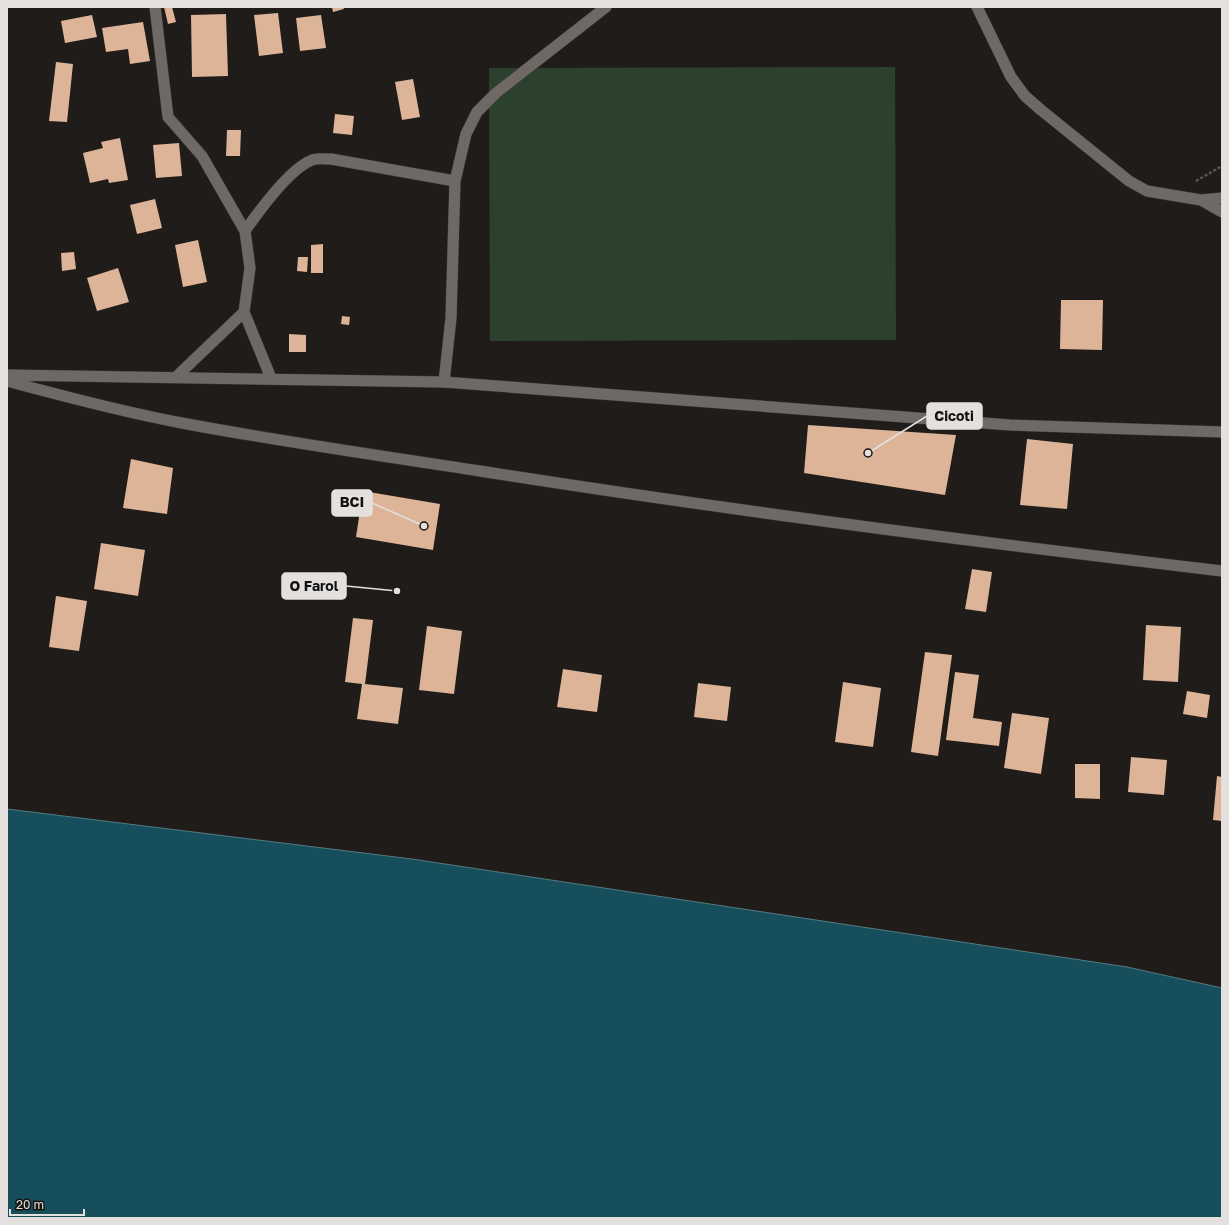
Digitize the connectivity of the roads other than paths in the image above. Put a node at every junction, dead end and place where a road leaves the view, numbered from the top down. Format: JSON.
{"nodes":[{"id":1,"x":155,"y":7,"type":"edge"},
{"id":2,"x":606,"y":7,"type":"edge"},
{"id":3,"x":977,"y":7,"type":"edge"},
{"id":4,"x":455,"y":181,"type":"junction"},
{"id":5,"x":1222,"y":198,"type":"edge"},
{"id":6,"x":1201,"y":200,"type":"junction"},
{"id":7,"x":1222,"y":212,"type":"edge"},
{"id":8,"x":245,"y":231,"type":"junction"},
{"id":9,"x":244,"y":312,"type":"junction"},
{"id":10,"x":7,"y":375,"type":"edge"},
{"id":11,"x":176,"y":377,"type":"junction"},
{"id":12,"x":272,"y":378,"type":"junction"},
{"id":13,"x":7,"y":380,"type":"edge"},
{"id":14,"x":444,"y":382,"type":"junction"},
{"id":15,"x":1222,"y":432,"type":"edge"},
{"id":16,"x":1222,"y":571,"type":"edge"}],
"edges":[{"from":1,"to":8,"type":"street"},
{"from":2,"to":4,"type":"street"},
{"from":3,"to":6,"type":"street"},
{"from":4,"to":8,"type":"street"},
{"from":4,"to":14,"type":"street"},
{"from":5,"to":6,"type":"street"},
{"from":6,"to":7,"type":"street"},
{"from":8,"to":9,"type":"street"},
{"from":9,"to":11,"type":"street"},
{"from":9,"to":12,"type":"street"},
{"from":10,"to":11,"type":"street"},
{"from":11,"to":12,"type":"street"},
{"from":12,"to":14,"type":"street"},
{"from":13,"to":16,"type":"street"},
{"from":14,"to":15,"type":"street"}]}
